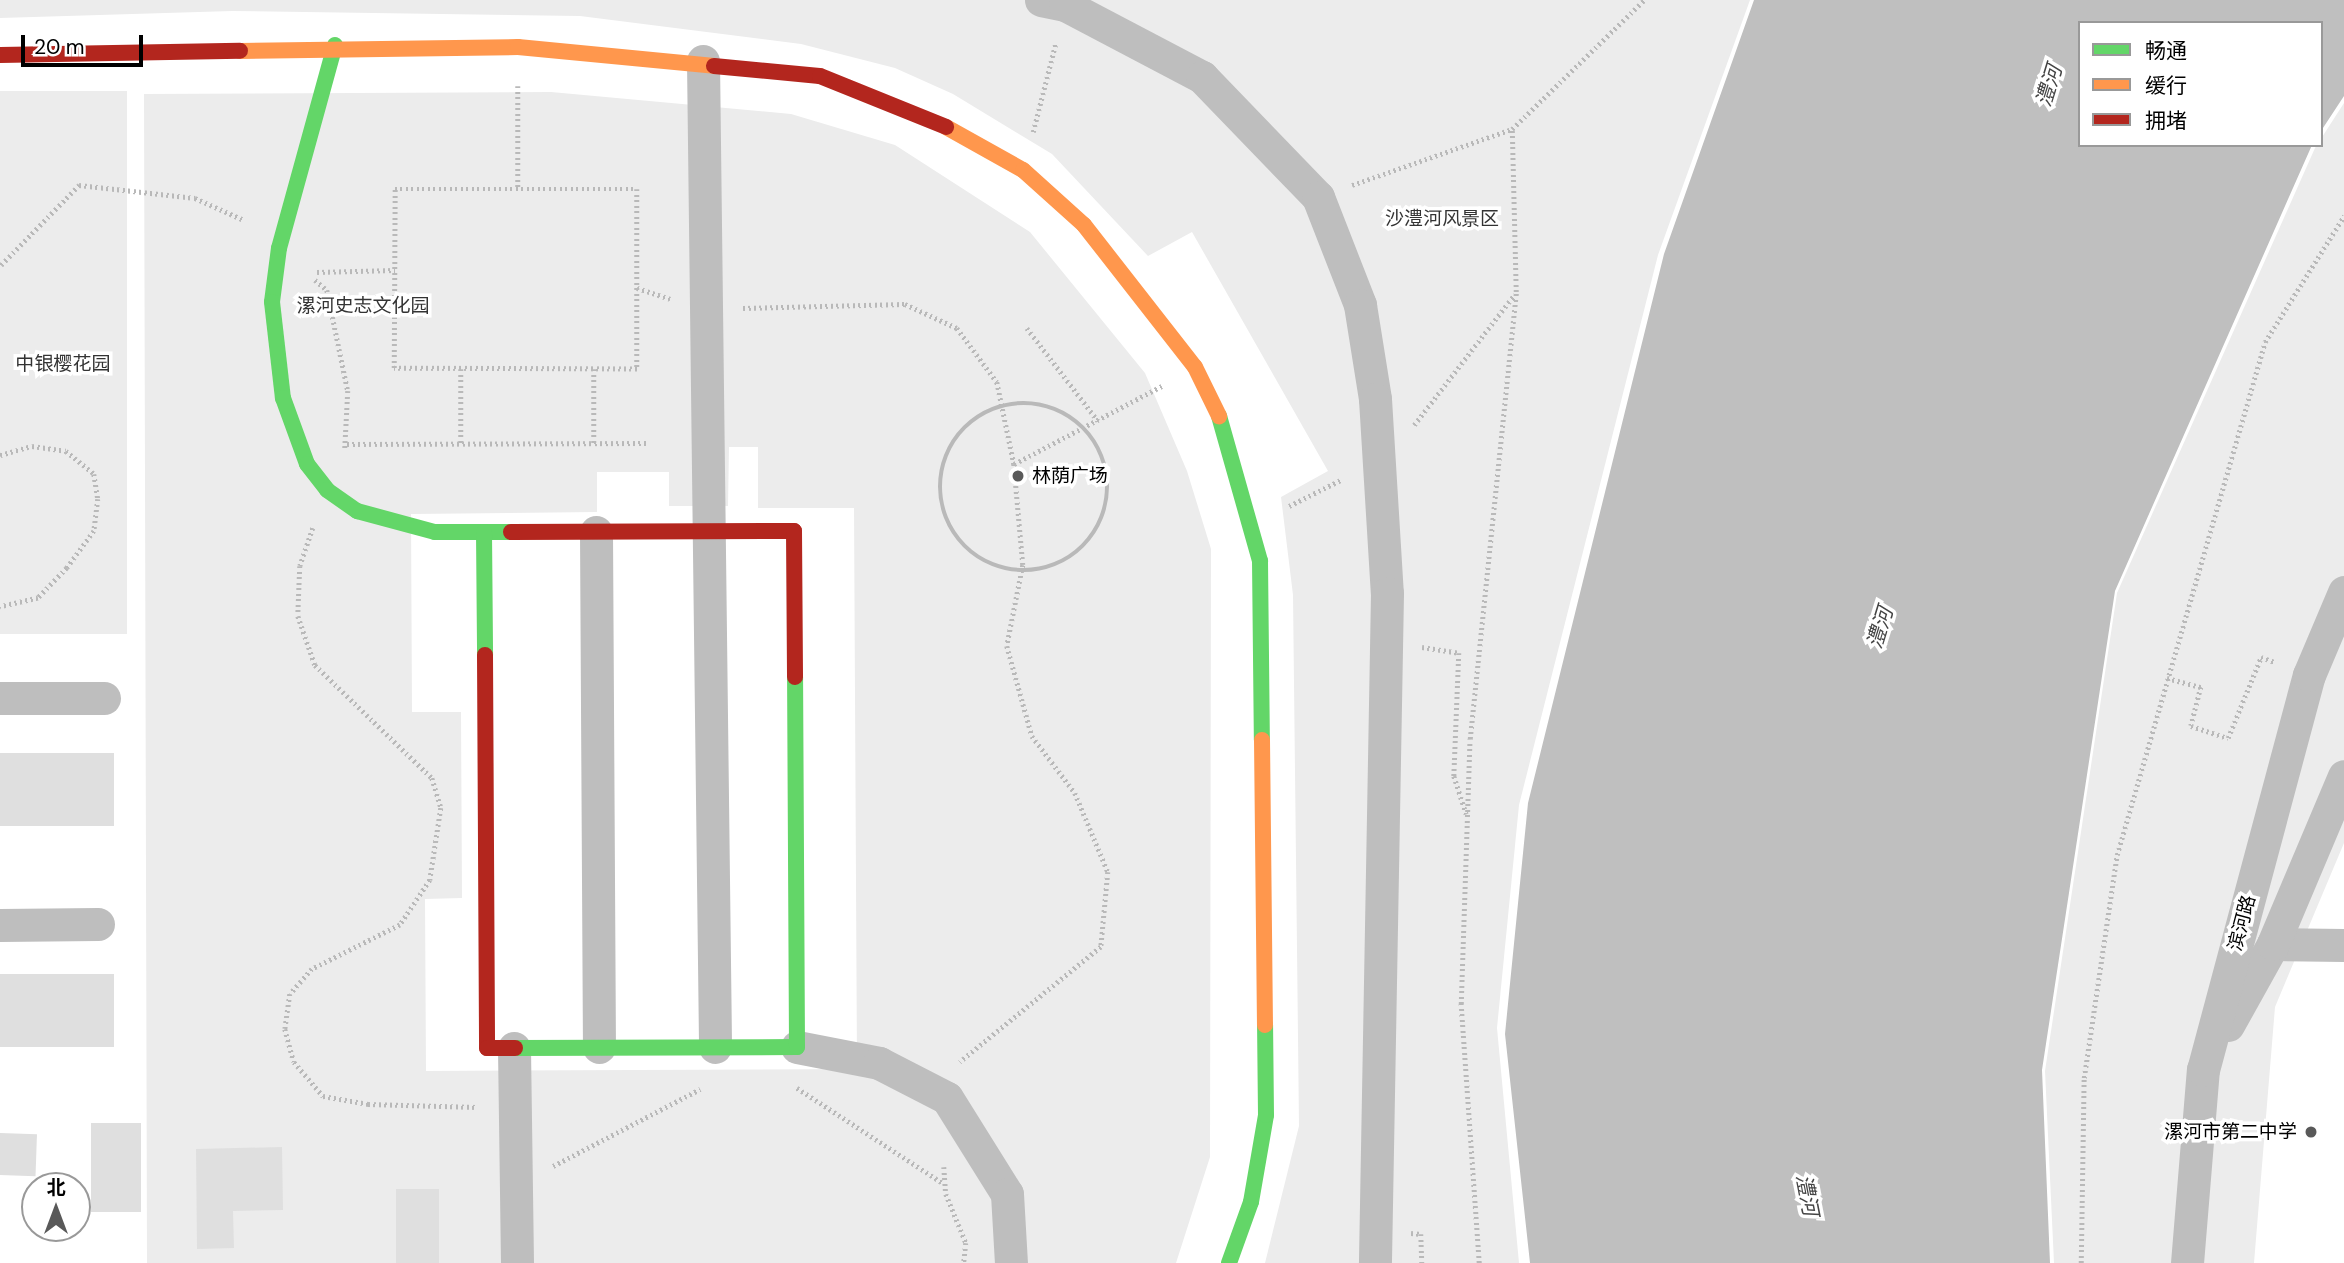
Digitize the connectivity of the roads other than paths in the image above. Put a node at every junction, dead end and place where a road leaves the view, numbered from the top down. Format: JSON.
{"nodes":[{"id":1,"x":1053,"y":3,"type":"edge"},
{"id":2,"x":335,"y":45,"type":"junction"},
{"id":3,"x":0,"y":55,"type":"edge"},
{"id":4,"x":703,"y":61,"type":"junction"},
{"id":5,"x":709,"y":531,"type":"junction"},
{"id":6,"x":484,"y":532,"type":"junction"},
{"id":7,"x":596,"y":532,"type":"junction"},
{"id":8,"x":2344,"y":592,"type":"edge"},
{"id":9,"x":0,"y":698,"type":"edge"},
{"id":10,"x":104,"y":698,"type":"dead end"},
{"id":11,"x":2344,"y":776,"type":"edge"},
{"id":12,"x":98,"y":924,"type":"dead end"},
{"id":13,"x":0,"y":925,"type":"edge"},
{"id":14,"x":2273,"y":944,"type":"junction"},
{"id":15,"x":2344,"y":945,"type":"edge"},
{"id":16,"x":715,"y":1046,"type":"junction"},
{"id":17,"x":797,"y":1046,"type":"junction"},
{"id":18,"x":600,"y":1047,"type":"junction"},
{"id":19,"x":514,"y":1048,"type":"junction"},
{"id":20,"x":2203,"y":1070,"type":"junction"},
{"id":21,"x":517,"y":1263,"type":"edge"},
{"id":22,"x":1011,"y":1263,"type":"edge"},
{"id":23,"x":1229,"y":1263,"type":"edge"},
{"id":24,"x":1375,"y":1263,"type":"edge"},
{"id":25,"x":2187,"y":1263,"type":"edge"}],
"edges":[{"from":1,"to":24,"type":"street"},
{"from":2,"to":3,"type":"street"},
{"from":2,"to":4,"type":"street"},
{"from":2,"to":6,"type":"street"},
{"from":4,"to":5,"type":"street"},
{"from":4,"to":23,"type":"street"},
{"from":5,"to":7,"type":"street"},
{"from":5,"to":16,"type":"street"},
{"from":5,"to":17,"type":"street"},
{"from":6,"to":7,"type":"street"},
{"from":6,"to":19,"type":"street"},
{"from":7,"to":18,"type":"street"},
{"from":8,"to":20,"type":"street","name":"滨河路"},
{"from":9,"to":10,"type":"street"},
{"from":11,"to":14,"type":"street"},
{"from":12,"to":13,"type":"street"},
{"from":14,"to":15,"type":"street"},
{"from":14,"to":20,"type":"street"},
{"from":16,"to":17,"type":"street"},
{"from":16,"to":18,"type":"street"},
{"from":17,"to":22,"type":"street"},
{"from":18,"to":19,"type":"street"},
{"from":19,"to":21,"type":"street"},
{"from":20,"to":25,"type":"street","name":"滨河路"}]}
